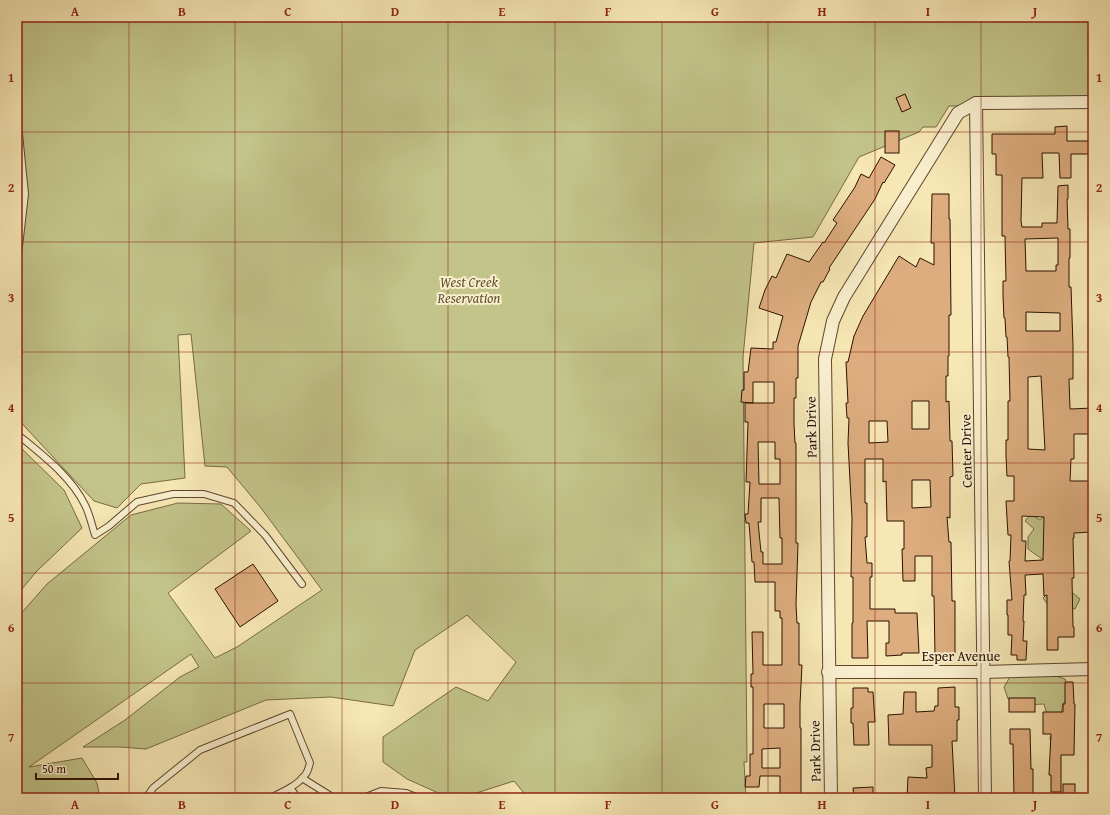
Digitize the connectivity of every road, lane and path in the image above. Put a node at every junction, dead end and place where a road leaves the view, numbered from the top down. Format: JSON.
{"nodes":[{"id":1,"x":1093,"y":102,"type":"edge"},
{"id":2,"x":976,"y":103,"type":"junction"},
{"id":3,"x":17,"y":130,"type":"edge"},
{"id":4,"x":17,"y":264,"type":"edge"},
{"id":5,"x":17,"y":434,"type":"edge"},
{"id":6,"x":302,"y":584,"type":"dead end"},
{"id":7,"x":1093,"y":669,"type":"edge"},
{"id":8,"x":828,"y":672,"type":"junction"},
{"id":9,"x":984,"y":672,"type":"junction"},
{"id":10,"x":302,"y":778,"type":"junction"},
{"id":11,"x":290,"y":788,"type":"junction"},
{"id":12,"x":146,"y":798,"type":"edge"},
{"id":13,"x":270,"y":798,"type":"edge"},
{"id":14,"x":298,"y":798,"type":"edge"},
{"id":15,"x":340,"y":798,"type":"edge"},
{"id":16,"x":363,"y":798,"type":"edge"},
{"id":17,"x":419,"y":798,"type":"edge"},
{"id":18,"x":830,"y":798,"type":"edge"},
{"id":19,"x":985,"y":798,"type":"edge"}],
"edges":[{"from":1,"to":2,"type":"street"},
{"from":2,"to":8,"type":"street","name":"Park Drive"},
{"from":2,"to":9,"type":"street","name":"Center Drive"},
{"from":3,"to":4,"type":"lane"},
{"from":5,"to":6,"type":"lane"},
{"from":7,"to":9,"type":"street","name":"Esper Avenue"},
{"from":8,"to":9,"type":"street","name":"Esper Avenue"},
{"from":8,"to":18,"type":"street","name":"Park Drive"},
{"from":9,"to":19,"type":"street","name":"Center Drive"},
{"from":10,"to":11,"type":"lane"},
{"from":10,"to":12,"type":"lane"},
{"from":10,"to":15,"type":"lane"},
{"from":11,"to":13,"type":"lane"},
{"from":11,"to":14,"type":"lane"},
{"from":16,"to":17,"type":"lane"}]}
